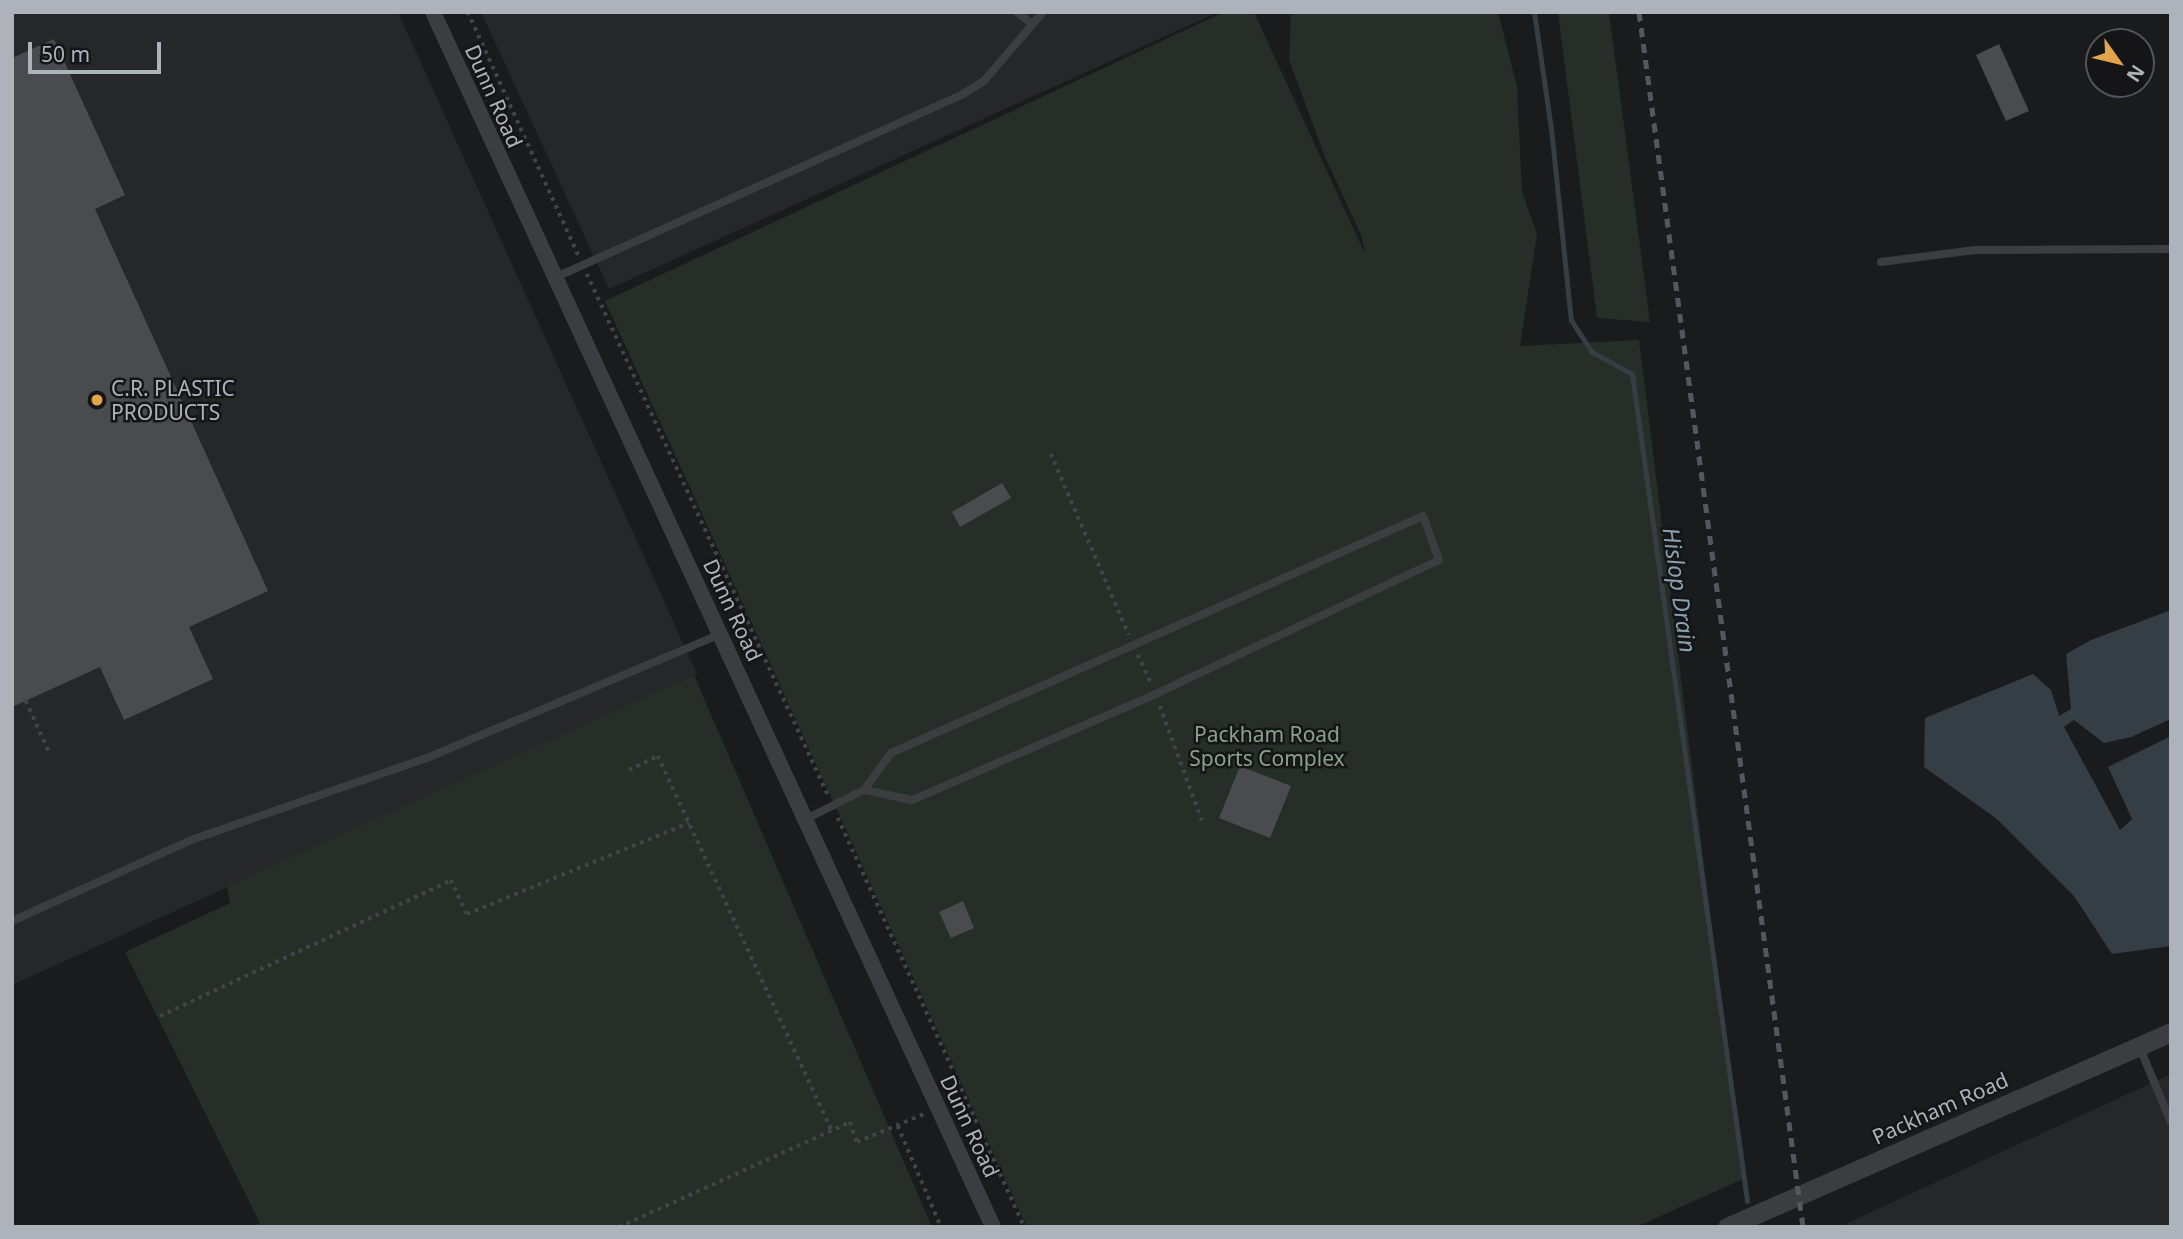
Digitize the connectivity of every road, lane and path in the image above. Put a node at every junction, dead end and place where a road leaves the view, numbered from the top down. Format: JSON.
{"nodes":[{"id":1,"x":433,"y":12,"type":"edge"},
{"id":2,"x":468,"y":12,"type":"edge"},
{"id":3,"x":1017,"y":12,"type":"edge"},
{"id":4,"x":1043,"y":12,"type":"edge"},
{"id":5,"x":1032,"y":24,"type":"junction"},
{"id":6,"x":2171,"y":249,"type":"edge"},
{"id":7,"x":580,"y":260,"type":"dead end"},
{"id":8,"x":1881,"y":262,"type":"dead end"},
{"id":9,"x":585,"y":270,"type":"dead end"},
{"id":10,"x":554,"y":278,"type":"junction"},
{"id":11,"x":720,"y":634,"type":"junction"},
{"id":12,"x":26,"y":701,"type":"dead end"},
{"id":13,"x":50,"y":754,"type":"dead end"},
{"id":14,"x":629,"y":770,"type":"dead end"},
{"id":15,"x":864,"y":790,"type":"junction"},
{"id":16,"x":833,"y":806,"type":"junction"},
{"id":17,"x":806,"y":819,"type":"junction"},
{"id":18,"x":689,"y":823,"type":"junction"},
{"id":19,"x":12,"y":921,"type":"edge"},
{"id":20,"x":160,"y":1016,"type":"dead end"},
{"id":21,"x":2171,"y":1032,"type":"edge"},
{"id":22,"x":2139,"y":1046,"type":"junction"},
{"id":23,"x":938,"y":1108,"type":"junction"},
{"id":24,"x":2171,"y":1122,"type":"edge"},
{"id":25,"x":897,"y":1125,"type":"junction"},
{"id":26,"x":832,"y":1131,"type":"junction"},
{"id":27,"x":619,"y":1227,"type":"edge"},
{"id":28,"x":942,"y":1227,"type":"edge"},
{"id":29,"x":993,"y":1227,"type":"edge"},
{"id":30,"x":1024,"y":1227,"type":"edge"},
{"id":31,"x":1727,"y":1227,"type":"edge"}],
"edges":[{"from":1,"to":10,"type":"street","name":"Dunn Road"},
{"from":2,"to":7,"type":"path"},
{"from":3,"to":5,"type":"lane"},
{"from":4,"to":5,"type":"lane"},
{"from":5,"to":10,"type":"lane"},
{"from":6,"to":8,"type":"lane"},
{"from":9,"to":16,"type":"path"},
{"from":10,"to":11,"type":"street","name":"Dunn Road"},
{"from":11,"to":17,"type":"street","name":"Dunn Road"},
{"from":11,"to":19,"type":"lane"},
{"from":12,"to":13,"type":"path"},
{"from":14,"to":18,"type":"path"},
{"from":15,"to":15,"type":"lane"},
{"from":15,"to":16,"type":"lane"},
{"from":16,"to":17,"type":"lane"},
{"from":16,"to":30,"type":"path"},
{"from":17,"to":23,"type":"street","name":"Dunn Road"},
{"from":18,"to":20,"type":"path"},
{"from":18,"to":26,"type":"path"},
{"from":21,"to":22,"type":"street","name":"Packham Road"},
{"from":22,"to":24,"type":"lane"},
{"from":22,"to":31,"type":"street","name":"Packham Road"},
{"from":23,"to":25,"type":"path"},
{"from":23,"to":29,"type":"street","name":"Dunn Road"},
{"from":25,"to":26,"type":"path"},
{"from":25,"to":28,"type":"path"},
{"from":26,"to":27,"type":"path"}]}
